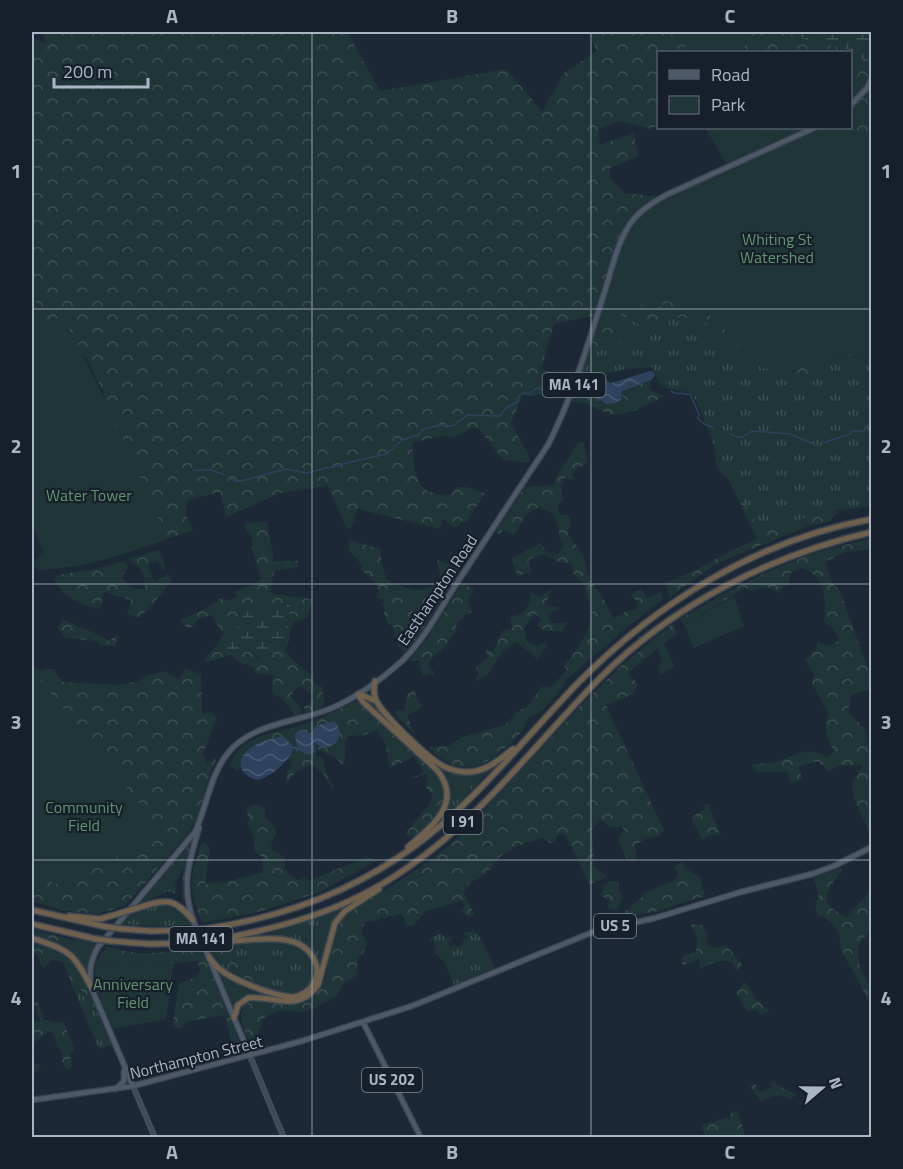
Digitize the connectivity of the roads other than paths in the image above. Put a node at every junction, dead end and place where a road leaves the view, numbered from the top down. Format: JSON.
{"nodes":[{"id":1,"x":872,"y":78,"type":"edge"},
{"id":2,"x":852,"y":104,"type":"edge"},
{"id":3,"x":812,"y":129,"type":"edge"},
{"id":4,"x":872,"y":519,"type":"edge"},
{"id":5,"x":872,"y":532,"type":"edge"},
{"id":6,"x":375,"y":681,"type":"junction"},
{"id":7,"x":358,"y":694,"type":"junction"},
{"id":8,"x":376,"y":701,"type":"junction"},
{"id":9,"x":534,"y":730,"type":"junction"},
{"id":10,"x":202,"y":817,"type":"junction"},
{"id":11,"x":872,"y":847,"type":"edge"},
{"id":12,"x":379,"y":870,"type":"junction"},
{"id":13,"x":405,"y":870,"type":"junction"},
{"id":14,"x":32,"y":910,"type":"edge"},
{"id":15,"x":41,"y":913,"type":"junction"},
{"id":16,"x":193,"y":920,"type":"junction"},
{"id":17,"x":32,"y":924,"type":"edge"},
{"id":18,"x":32,"y":938,"type":"edge"},
{"id":19,"x":210,"y":941,"type":"junction"},
{"id":20,"x":209,"y":957,"type":"junction"},
{"id":21,"x":91,"y":987,"type":"junction"},
{"id":22,"x":234,"y":1018,"type":"junction"},
{"id":23,"x":363,"y":1023,"type":"junction"},
{"id":24,"x":250,"y":1056,"type":"junction"},
{"id":25,"x":123,"y":1062,"type":"junction"},
{"id":26,"x":133,"y":1086,"type":"junction"},
{"id":27,"x":114,"y":1090,"type":"junction"},
{"id":28,"x":32,"y":1100,"type":"edge"},
{"id":29,"x":155,"y":1137,"type":"edge"},
{"id":30,"x":284,"y":1137,"type":"edge"},
{"id":31,"x":421,"y":1137,"type":"edge"}],
"edges":[{"from":1,"to":2,"type":"main road"},
{"from":3,"to":6,"type":"main road","name":"Easthampton Road","number":"MA 141"},
{"from":4,"to":9,"type":"highway","number":"I 91"},
{"from":5,"to":13,"type":"highway","number":"I 91"},
{"from":6,"to":7,"type":"main road","name":"Easthampton Road","number":"MA 141"},
{"from":6,"to":8,"type":"highway"},
{"from":7,"to":8,"type":"highway"},
{"from":7,"to":10,"type":"main road","name":"Easthampton Road","number":"MA 141"},
{"from":7,"to":12,"type":"highway"},
{"from":8,"to":9,"type":"highway"},
{"from":9,"to":12,"type":"highway","number":"I 91"},
{"from":10,"to":16,"type":"main road","number":"MA 141"},
{"from":10,"to":21,"type":"main road","name":"Easthampton Road","number":"MA 141"},
{"from":11,"to":23,"type":"main road","number":"US 5"},
{"from":12,"to":15,"type":"highway","number":"I 91","bridge":true},
{"from":13,"to":19,"type":"highway","number":"I 91"},
{"from":13,"to":22,"type":"highway"},
{"from":14,"to":15,"type":"highway","number":"I 91"},
{"from":15,"to":16,"type":"highway","bridge":true},
{"from":16,"to":20,"type":"main road","number":"MA 141"},
{"from":17,"to":19,"type":"highway","number":"I 91","bridge":true},
{"from":18,"to":21,"type":"highway"},
{"from":19,"to":20,"type":"highway"},
{"from":20,"to":22,"type":"main road","number":"MA 141"},
{"from":21,"to":25,"type":"main road","name":"Easthampton Road","number":"MA 141"},
{"from":22,"to":24,"type":"main road","number":"MA 141"},
{"from":23,"to":24,"type":"main road","name":"Northampton Street","number":"US 5"},
{"from":23,"to":31,"type":"main road","number":"US 202"},
{"from":24,"to":26,"type":"main road","name":"Northampton Street","number":"US 5"},
{"from":24,"to":30,"type":"main road","number":"MA 141"},
{"from":25,"to":26,"type":"main road","name":"Easthampton Road","number":"MA 141"},
{"from":25,"to":27,"type":"main road"},
{"from":26,"to":27,"type":"main road","name":"Northampton Street","number":"US 5"},
{"from":26,"to":29,"type":"main road","number":"MA 141"},
{"from":27,"to":28,"type":"main road","name":"Northampton Street","number":"US 5"}]}
